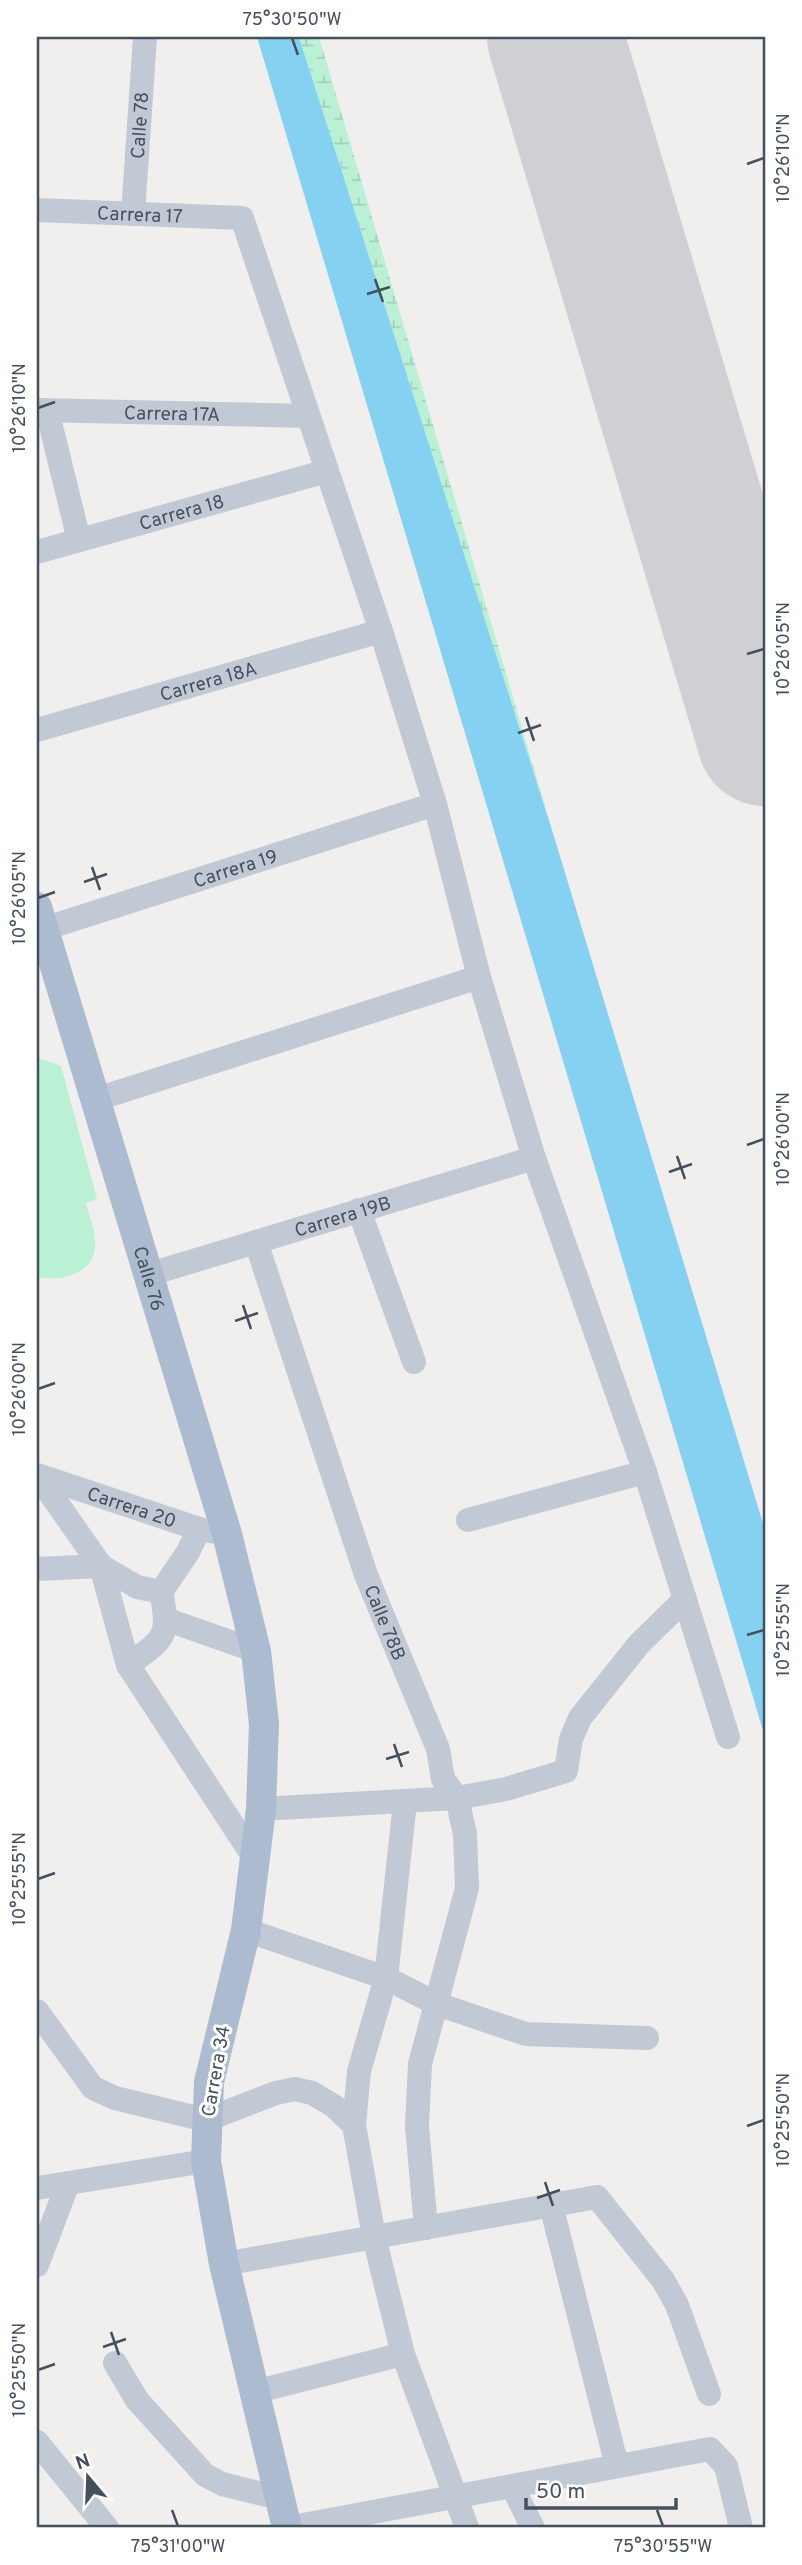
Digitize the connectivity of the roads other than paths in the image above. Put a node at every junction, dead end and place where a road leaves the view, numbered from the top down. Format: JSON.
{"nodes":[{"id":1,"x":145,"y":37,"type":"edge"},
{"id":2,"x":37,"y":211,"type":"edge"},
{"id":3,"x":133,"y":214,"type":"junction"},
{"id":4,"x":42,"y":410,"type":"edge"},
{"id":5,"x":308,"y":416,"type":"junction"},
{"id":6,"x":327,"y":471,"type":"junction"},
{"id":7,"x":79,"y":540,"type":"junction"},
{"id":8,"x":37,"y":552,"type":"edge"},
{"id":9,"x":381,"y":631,"type":"junction"},
{"id":10,"x":37,"y":730,"type":"edge"},
{"id":11,"x":435,"y":804,"type":"junction"},
{"id":12,"x":39,"y":922,"type":"edge"},
{"id":13,"x":479,"y":977,"type":"junction"},
{"id":14,"x":97,"y":1099,"type":"junction"},
{"id":15,"x":534,"y":1158,"type":"junction"},
{"id":16,"x":359,"y":1210,"type":"junction"},
{"id":17,"x":256,"y":1242,"type":"junction"},
{"id":18,"x":150,"y":1274,"type":"junction"},
{"id":19,"x":414,"y":1362,"type":"dead end"},
{"id":20,"x":645,"y":1472,"type":"junction"},
{"id":21,"x":37,"y":1476,"type":"edge"},
{"id":22,"x":468,"y":1520,"type":"dead end"},
{"id":23,"x":213,"y":1531,"type":"junction"},
{"id":24,"x":101,"y":1566,"type":"junction"},
{"id":25,"x":37,"y":1569,"type":"edge"},
{"id":26,"x":161,"y":1592,"type":"junction"},
{"id":27,"x":685,"y":1600,"type":"junction"},
{"id":28,"x":167,"y":1620,"type":"junction"},
{"id":29,"x":256,"y":1651,"type":"junction"},
{"id":30,"x":128,"y":1665,"type":"junction"},
{"id":31,"x":728,"y":1737,"type":"dead end"},
{"id":32,"x":457,"y":1798,"type":"junction"},
{"id":33,"x":405,"y":1802,"type":"junction"},
{"id":34,"x":261,"y":1809,"type":"junction"},
{"id":35,"x":255,"y":1860,"type":"junction"},
{"id":36,"x":246,"y":1930,"type":"junction"},
{"id":37,"x":386,"y":1978,"type":"junction"},
{"id":38,"x":437,"y":2004,"type":"junction"},
{"id":39,"x":37,"y":2011,"type":"edge"},
{"id":40,"x":647,"y":2038,"type":"dead end"},
{"id":41,"x":206,"y":2120,"type":"junction"},
{"id":42,"x":354,"y":2125,"type":"junction"},
{"id":43,"x":206,"y":2161,"type":"junction"},
{"id":44,"x":68,"y":2183,"type":"junction"},
{"id":45,"x":37,"y":2188,"type":"edge"},
{"id":46,"x":551,"y":2205,"type":"junction"},
{"id":47,"x":426,"y":2228,"type":"junction"},
{"id":48,"x":374,"y":2237,"type":"junction"},
{"id":49,"x":224,"y":2263,"type":"junction"},
{"id":50,"x":37,"y":2265,"type":"edge"},
{"id":51,"x":403,"y":2354,"type":"junction"},
{"id":52,"x":115,"y":2363,"type":"dead end"},
{"id":53,"x":255,"y":2392,"type":"junction"},
{"id":54,"x":709,"y":2394,"type":"dead end"},
{"id":55,"x":37,"y":2442,"type":"edge"},
{"id":56,"x":617,"y":2466,"type":"junction"},
{"id":57,"x":512,"y":2486,"type":"junction"},
{"id":58,"x":455,"y":2497,"type":"junction"},
{"id":59,"x":279,"y":2498,"type":"junction"},
{"id":60,"x":107,"y":2528,"type":"edge"},
{"id":61,"x":287,"y":2528,"type":"edge"},
{"id":62,"x":467,"y":2528,"type":"edge"},
{"id":63,"x":533,"y":2528,"type":"edge"},
{"id":64,"x":741,"y":2528,"type":"edge"}],
"edges":[{"from":1,"to":3,"type":"street","name":"Calle 78"},
{"from":2,"to":3,"type":"street","name":"Carrera 17"},
{"from":3,"to":5,"type":"street","name":"Carrera 17"},
{"from":4,"to":5,"type":"street","name":"Carrera 17A"},
{"from":4,"to":7,"type":"street"},
{"from":5,"to":6,"type":"street"},
{"from":6,"to":7,"type":"street","name":"Carrera 18"},
{"from":6,"to":9,"type":"street"},
{"from":7,"to":8,"type":"street","name":"Carrera 18"},
{"from":9,"to":10,"type":"street","name":"Carrera 18A"},
{"from":9,"to":11,"type":"street"},
{"from":11,"to":12,"type":"street","name":"Carrera 19"},
{"from":11,"to":13,"type":"street"},
{"from":12,"to":14,"type":"main road","name":"Calle 76"},
{"from":13,"to":14,"type":"street"},
{"from":13,"to":15,"type":"street"},
{"from":14,"to":18,"type":"main road","name":"Calle 76"},
{"from":15,"to":16,"type":"street","name":"Carrera 19B"},
{"from":15,"to":20,"type":"street"},
{"from":16,"to":17,"type":"street","name":"Carrera 19B"},
{"from":16,"to":19,"type":"street"},
{"from":17,"to":18,"type":"street","name":"Carrera 19B"},
{"from":17,"to":32,"type":"street","name":"Calle 78B"},
{"from":18,"to":23,"type":"main road","name":"Calle 76"},
{"from":20,"to":22,"type":"street"},
{"from":20,"to":27,"type":"street"},
{"from":21,"to":23,"type":"street","name":"Carrera 20"},
{"from":21,"to":24,"type":"street"},
{"from":23,"to":26,"type":"street"},
{"from":23,"to":29,"type":"main road","name":"Calle 76"},
{"from":24,"to":25,"type":"street"},
{"from":24,"to":26,"type":"street"},
{"from":24,"to":30,"type":"street"},
{"from":26,"to":28,"type":"street"},
{"from":27,"to":31,"type":"street"},
{"from":27,"to":32,"type":"street"},
{"from":28,"to":29,"type":"street"},
{"from":28,"to":30,"type":"street"},
{"from":29,"to":34,"type":"main road","name":"Carrera 34"},
{"from":30,"to":35,"type":"street"},
{"from":32,"to":33,"type":"street"},
{"from":32,"to":38,"type":"street","name":"Calle 78B"},
{"from":33,"to":34,"type":"street"},
{"from":33,"to":37,"type":"street"},
{"from":34,"to":35,"type":"main road","name":"Carrera 34"},
{"from":35,"to":36,"type":"main road","name":"Carrera 34"},
{"from":36,"to":37,"type":"street"},
{"from":36,"to":41,"type":"main road","name":"Carrera 34"},
{"from":37,"to":38,"type":"street"},
{"from":37,"to":42,"type":"street"},
{"from":38,"to":40,"type":"street"},
{"from":38,"to":47,"type":"street","name":"Calle 78B"},
{"from":39,"to":41,"type":"street"},
{"from":41,"to":42,"type":"street"},
{"from":41,"to":43,"type":"main road","name":"Carrera 34"},
{"from":42,"to":48,"type":"street"},
{"from":43,"to":44,"type":"street"},
{"from":43,"to":49,"type":"main road","name":"Carrera 34"},
{"from":44,"to":45,"type":"street"},
{"from":44,"to":50,"type":"street"},
{"from":46,"to":47,"type":"street"},
{"from":46,"to":54,"type":"street"},
{"from":46,"to":56,"type":"street"},
{"from":47,"to":48,"type":"street"},
{"from":48,"to":49,"type":"street"},
{"from":48,"to":51,"type":"street"},
{"from":49,"to":53,"type":"main road","name":"Carrera 34"},
{"from":51,"to":53,"type":"street"},
{"from":51,"to":58,"type":"street"},
{"from":52,"to":59,"type":"street"},
{"from":53,"to":59,"type":"main road","name":"Carrera 34"},
{"from":55,"to":60,"type":"street"},
{"from":56,"to":57,"type":"street"},
{"from":56,"to":64,"type":"street"},
{"from":57,"to":58,"type":"street"},
{"from":57,"to":63,"type":"street"},
{"from":58,"to":61,"type":"street"},
{"from":58,"to":62,"type":"street"},
{"from":59,"to":61,"type":"main road","name":"Carrera 34"}]}
